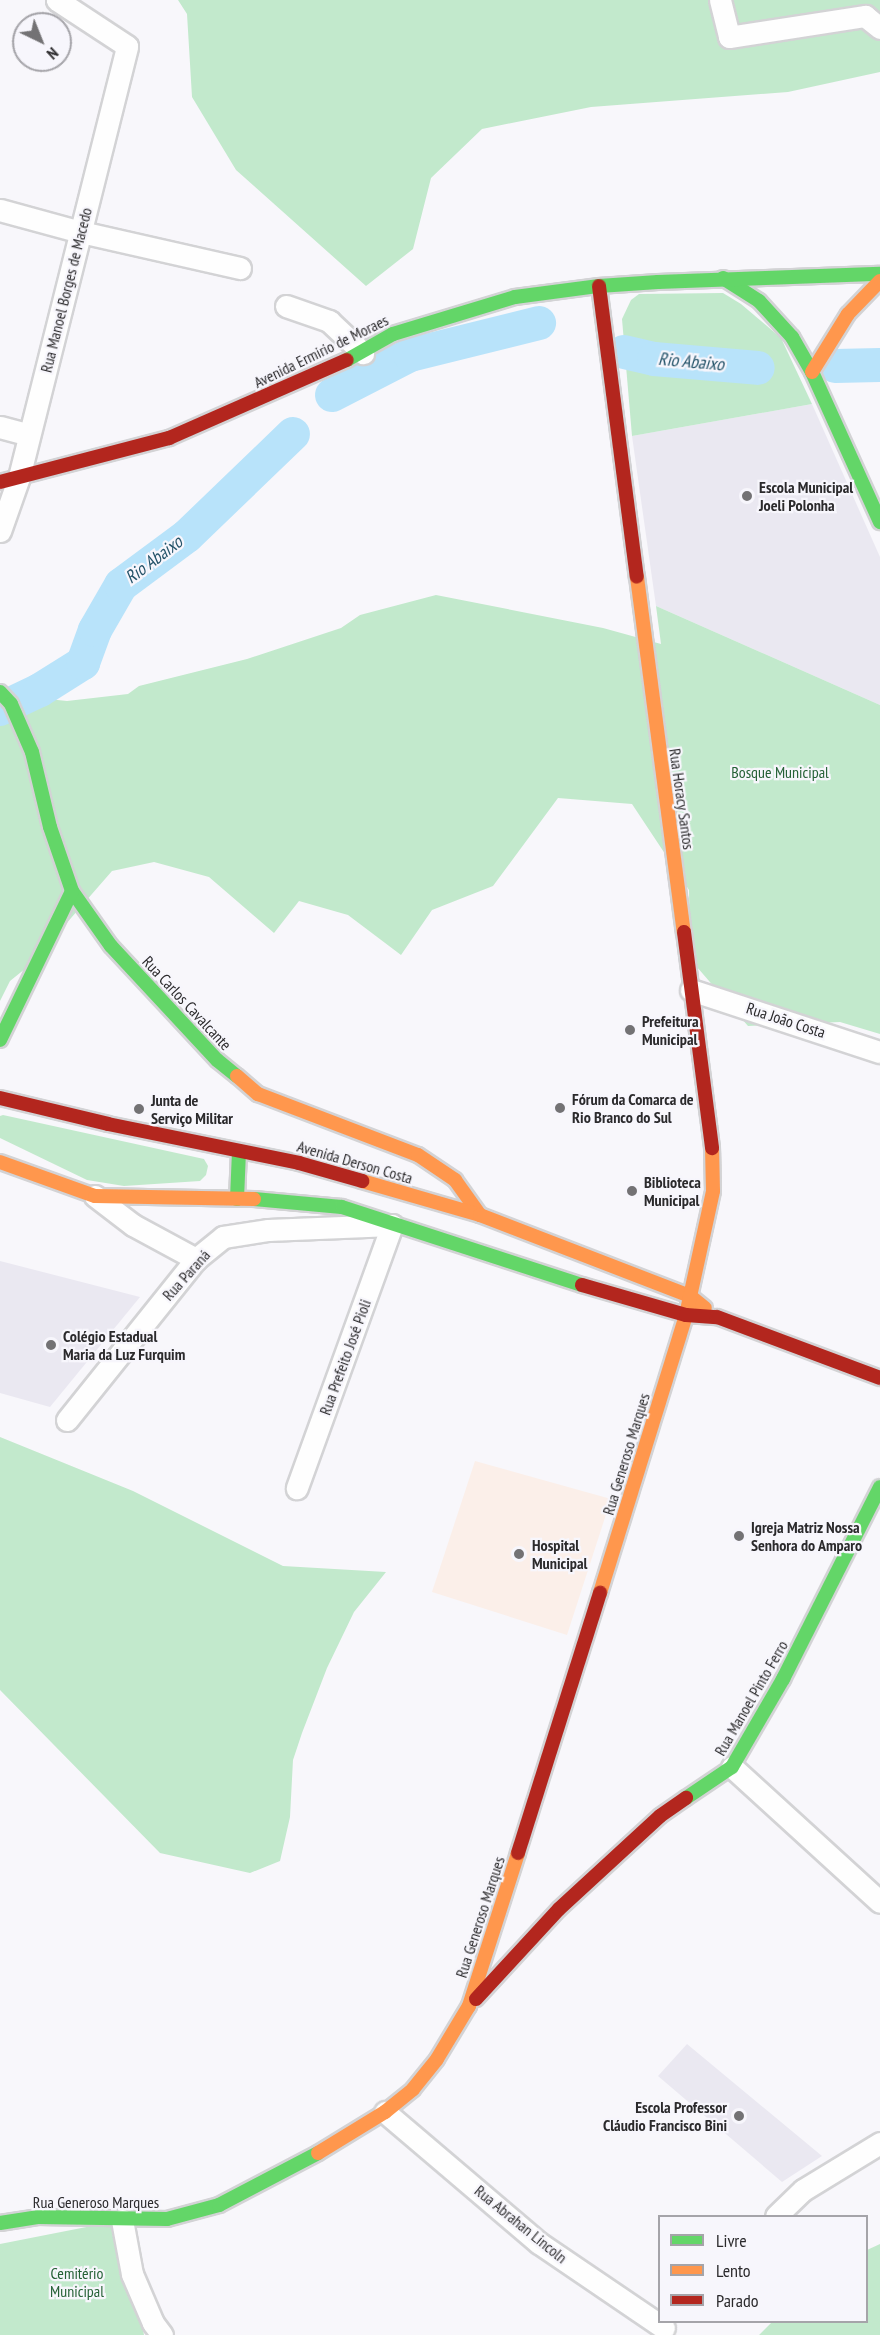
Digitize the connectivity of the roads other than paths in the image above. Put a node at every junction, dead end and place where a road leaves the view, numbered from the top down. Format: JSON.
{"nodes":[{"id":1,"x":57,"y":0,"type":"edge"},
{"id":2,"x":720,"y":0,"type":"edge"},
{"id":3,"x":880,"y":28,"type":"edge"},
{"id":4,"x":0,"y":210,"type":"edge"},
{"id":5,"x":81,"y":232,"type":"junction"},
{"id":6,"x":240,"y":268,"type":"dead end"},
{"id":7,"x":880,"y":274,"type":"edge"},
{"id":8,"x":723,"y":278,"type":"junction"},
{"id":9,"x":880,"y":280,"type":"edge"},
{"id":10,"x":599,"y":286,"type":"junction"},
{"id":11,"x":286,"y":306,"type":"dead end"},
{"id":12,"x":363,"y":353,"type":"junction"},
{"id":13,"x":812,"y":372,"type":"junction"},
{"id":14,"x":0,"y":427,"type":"edge"},
{"id":15,"x":29,"y":435,"type":"junction"},
{"id":16,"x":9,"y":479,"type":"edge"},
{"id":17,"x":880,"y":522,"type":"edge"},
{"id":18,"x":0,"y":531,"type":"edge"},
{"id":19,"x":0,"y":692,"type":"edge"},
{"id":20,"x":72,"y":891,"type":"junction"},
{"id":21,"x":691,"y":990,"type":"junction"},
{"id":22,"x":0,"y":1040,"type":"edge"},
{"id":23,"x":880,"y":1052,"type":"edge"},
{"id":24,"x":0,"y":1098,"type":"edge"},
{"id":25,"x":239,"y":1150,"type":"junction"},
{"id":26,"x":0,"y":1162,"type":"edge"},
{"id":27,"x":95,"y":1196,"type":"junction"},
{"id":28,"x":237,"y":1199,"type":"junction"},
{"id":29,"x":480,"y":1215,"type":"junction"},
{"id":30,"x":393,"y":1225,"type":"junction"},
{"id":31,"x":196,"y":1259,"type":"junction"},
{"id":32,"x":690,"y":1296,"type":"junction"},
{"id":33,"x":686,"y":1315,"type":"junction"},
{"id":34,"x":717,"y":1317,"type":"junction"},
{"id":35,"x":880,"y":1378,"type":"edge"},
{"id":36,"x":67,"y":1419,"type":"dead end"},
{"id":37,"x":297,"y":1488,"type":"dead end"},
{"id":38,"x":880,"y":1488,"type":"edge"},
{"id":39,"x":732,"y":1767,"type":"junction"},
{"id":40,"x":875,"y":1889,"type":"edge"},
{"id":41,"x":470,"y":2006,"type":"junction"},
{"id":42,"x":385,"y":2112,"type":"junction"},
{"id":43,"x":880,"y":2143,"type":"edge"},
{"id":44,"x":778,"y":2215,"type":"edge"},
{"id":45,"x":122,"y":2220,"type":"junction"},
{"id":46,"x":0,"y":2223,"type":"edge"},
{"id":47,"x":663,"y":2328,"type":"edge"},
{"id":48,"x":162,"y":2335,"type":"edge"}],
"edges":[{"from":1,"to":5,"type":"street","name":"Rua Manoel Borges de Macedo"},
{"from":2,"to":3,"type":"street"},
{"from":4,"to":5,"type":"street"},
{"from":5,"to":6,"type":"street"},
{"from":5,"to":15,"type":"street","name":"Rua Manoel Borges de Macedo"},
{"from":7,"to":8,"type":"street","name":"Avenida Ermirio de Moraes"},
{"from":8,"to":10,"type":"street","name":"Avenida Ermirio de Moraes"},
{"from":8,"to":13,"type":"street"},
{"from":9,"to":13,"type":"street"},
{"from":10,"to":12,"type":"street","name":"Avenida Ermirio de Moraes"},
{"from":10,"to":21,"type":"street","name":"Rua Horacy Santos"},
{"from":11,"to":12,"type":"street"},
{"from":12,"to":16,"type":"street","name":"Avenida Ermirio de Moraes"},
{"from":13,"to":17,"type":"street"},
{"from":14,"to":15,"type":"street"},
{"from":15,"to":16,"type":"street","name":"Rua Manoel Borges de Macedo"},
{"from":16,"to":18,"type":"street","name":"Rua Manoel Borges de Macedo"},
{"from":19,"to":20,"type":"street","name":"Rua Carlos Cavalcante"},
{"from":20,"to":22,"type":"street"},
{"from":20,"to":29,"type":"street","name":"Rua Carlos Cavalcante"},
{"from":21,"to":23,"type":"street","name":"Rua João Costa"},
{"from":21,"to":32,"type":"street","name":"Rua Horacy Santos"},
{"from":24,"to":25,"type":"street","name":"Avenida Derson Costa"},
{"from":25,"to":28,"type":"street"},
{"from":25,"to":29,"type":"street","name":"Avenida Derson Costa"},
{"from":26,"to":27,"type":"street"},
{"from":27,"to":28,"type":"street"},
{"from":27,"to":31,"type":"street"},
{"from":28,"to":30,"type":"street"},
{"from":29,"to":32,"type":"street","name":"Avenida Derson Costa"},
{"from":30,"to":31,"type":"street","name":"Rua Paraná"},
{"from":30,"to":33,"type":"street"},
{"from":30,"to":37,"type":"street","name":"Rua Prefeito José Pioli"},
{"from":31,"to":36,"type":"street","name":"Rua Paraná"},
{"from":32,"to":33,"type":"street","name":"Rua Horacy Santos"},
{"from":32,"to":34,"type":"street","name":"Avenida Derson Costa"},
{"from":33,"to":34,"type":"street"},
{"from":33,"to":41,"type":"street","name":"Rua Generoso Marques"},
{"from":34,"to":35,"type":"street"},
{"from":38,"to":39,"type":"street","name":"Rua Manoel Pinto Ferro"},
{"from":39,"to":40,"type":"street"},
{"from":39,"to":41,"type":"street","name":"Rua Manoel Pinto Ferro"},
{"from":41,"to":42,"type":"street","name":"Rua Generoso Marques"},
{"from":42,"to":45,"type":"street","name":"Rua Generoso Marques"},
{"from":42,"to":47,"type":"street","name":"Rua Abrahan Lincoln"},
{"from":43,"to":44,"type":"street"},
{"from":45,"to":46,"type":"street","name":"Rua Generoso Marques"},
{"from":45,"to":48,"type":"street"}]}
